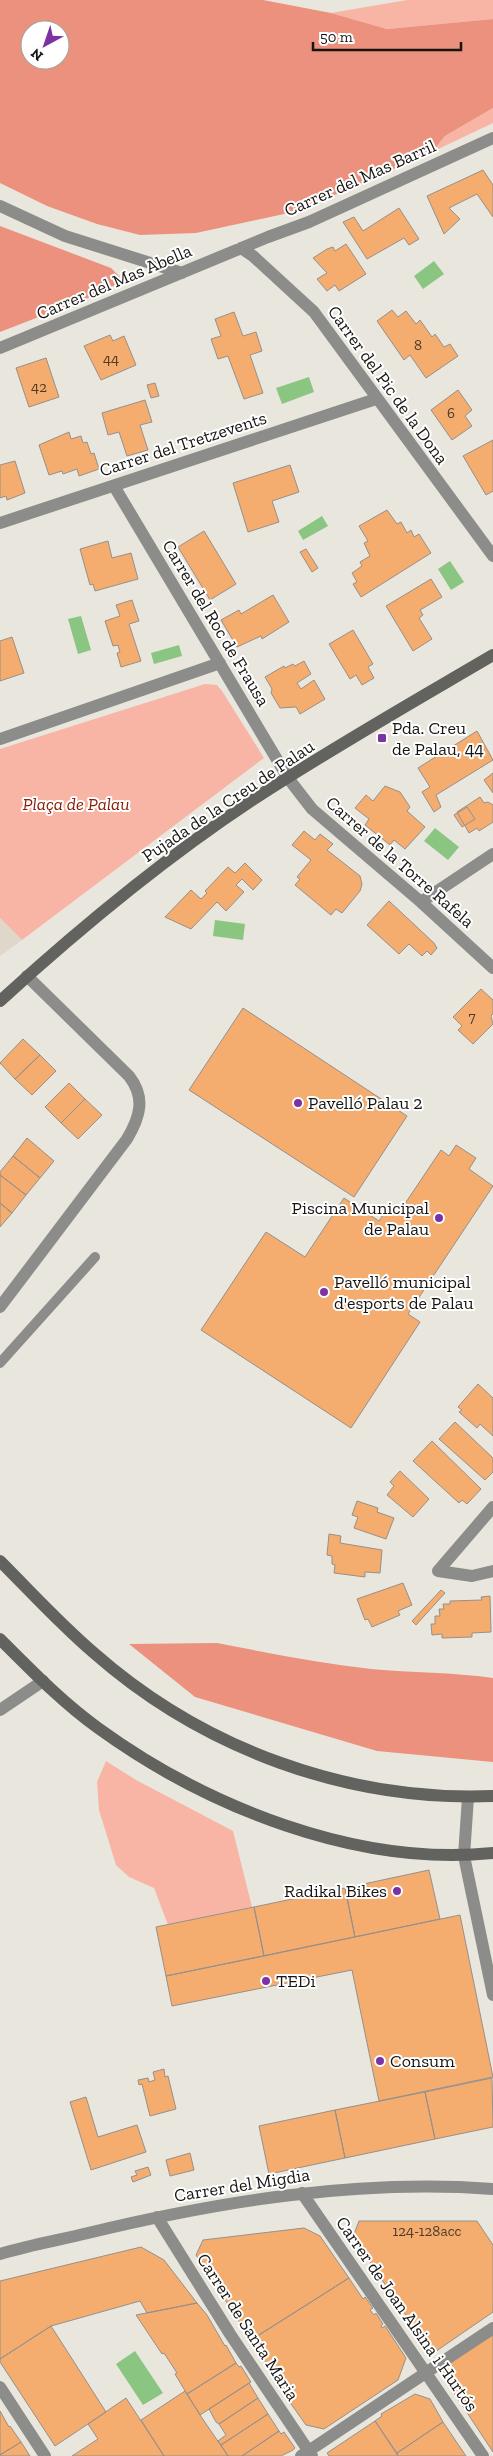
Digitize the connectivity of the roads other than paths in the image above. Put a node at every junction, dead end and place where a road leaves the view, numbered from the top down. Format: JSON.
{"nodes":[{"id":1,"x":493,"y":138,"type":"edge"},
{"id":2,"x":0,"y":206,"type":"edge"},
{"id":3,"x":241,"y":248,"type":"junction"},
{"id":4,"x":182,"y":273,"type":"junction"},
{"id":5,"x":0,"y":348,"type":"edge"},
{"id":6,"x":376,"y":399,"type":"junction"},
{"id":7,"x":114,"y":486,"type":"junction"},
{"id":8,"x":0,"y":524,"type":"edge"},
{"id":9,"x":493,"y":556,"type":"edge"},
{"id":10,"x":493,"y":655,"type":"edge"},
{"id":11,"x":220,"y":663,"type":"junction"},
{"id":12,"x":0,"y":739,"type":"edge"},
{"id":13,"x":288,"y":778,"type":"junction"},
{"id":14,"x":493,"y":854,"type":"edge"},
{"id":15,"x":422,"y":902,"type":"junction"},
{"id":16,"x":493,"y":968,"type":"edge"},
{"id":17,"x":27,"y":976,"type":"junction"},
{"id":18,"x":0,"y":1001,"type":"edge"},
{"id":19,"x":95,"y":1257,"type":"dead end"},
{"id":20,"x":0,"y":1307,"type":"edge"},
{"id":21,"x":0,"y":1363,"type":"edge"},
{"id":22,"x":493,"y":1507,"type":"edge"},
{"id":23,"x":0,"y":1561,"type":"edge"},
{"id":24,"x":493,"y":1571,"type":"edge"},
{"id":25,"x":0,"y":1639,"type":"edge"},
{"id":26,"x":43,"y":1681,"type":"junction"},
{"id":27,"x":0,"y":1710,"type":"edge"},
{"id":28,"x":493,"y":1796,"type":"edge"},
{"id":29,"x":468,"y":1797,"type":"junction"},
{"id":30,"x":493,"y":1853,"type":"edge"},
{"id":31,"x":464,"y":1856,"type":"junction"},
{"id":32,"x":493,"y":1995,"type":"edge"},
{"id":33,"x":493,"y":2189,"type":"edge"},
{"id":34,"x":302,"y":2193,"type":"junction"},
{"id":35,"x":157,"y":2216,"type":"junction"},
{"id":36,"x":0,"y":2254,"type":"edge"},
{"id":37,"x":493,"y":2328,"type":"edge"},
{"id":38,"x":427,"y":2372,"type":"junction"},
{"id":39,"x":0,"y":2387,"type":"edge"},
{"id":40,"x":308,"y":2454,"type":"edge"},
{"id":41,"x":45,"y":2456,"type":"edge"},
{"id":42,"x":483,"y":2456,"type":"edge"}],
"edges":[{"from":1,"to":3,"type":"street","name":"Carrer del Mas Barril"},
{"from":2,"to":4,"type":"street"},
{"from":3,"to":4,"type":"street","name":"Carrer del Mas Abella"},
{"from":3,"to":6,"type":"street","name":"Carrer del Pic de la Dona"},
{"from":4,"to":5,"type":"street","name":"Carrer del Mas Abella"},
{"from":6,"to":7,"type":"street","name":"Carrer del Tretzevents"},
{"from":6,"to":9,"type":"street","name":"Carrer del Pic de la Dona"},
{"from":7,"to":8,"type":"street","name":"Carrer del Tretzevents"},
{"from":7,"to":11,"type":"street","name":"Carrer del Roc de Frausa"},
{"from":10,"to":13,"type":"street","name":"Pujada de la Creu de Palau"},
{"from":11,"to":12,"type":"street"},
{"from":11,"to":13,"type":"street","name":"Carrer del Roc de Frausa"},
{"from":13,"to":15,"type":"street","name":"Carrer de la Torre Rafela"},
{"from":13,"to":17,"type":"street","name":"Pujada de la Creu de Palau"},
{"from":14,"to":15,"type":"street"},
{"from":15,"to":16,"type":"street","name":"Carrer de la Torre Rafela"},
{"from":17,"to":18,"type":"street","name":"Pujada de la Creu de Palau"},
{"from":17,"to":20,"type":"street"},
{"from":19,"to":21,"type":"lane"},
{"from":22,"to":24,"type":"street"},
{"from":23,"to":29,"type":"street"},
{"from":25,"to":26,"type":"street"},
{"from":26,"to":27,"type":"street"},
{"from":26,"to":31,"type":"street"},
{"from":28,"to":29,"type":"street"},
{"from":29,"to":31,"type":"street"},
{"from":30,"to":31,"type":"street"},
{"from":31,"to":32,"type":"street"},
{"from":33,"to":34,"type":"street","name":"Carrer del Migdia"},
{"from":34,"to":35,"type":"street","name":"Carrer del Migdia"},
{"from":34,"to":38,"type":"street","name":"Carrer de Joan Alsina i Hurtós"},
{"from":35,"to":36,"type":"street","name":"Carrer del Migdia"},
{"from":35,"to":40,"type":"street","name":"Carrer de Santa Maria"},
{"from":37,"to":38,"type":"street"},
{"from":38,"to":40,"type":"street"},
{"from":38,"to":42,"type":"street","name":"Carrer de Joan Alsina i Hurtós"},
{"from":39,"to":41,"type":"street"}]}
